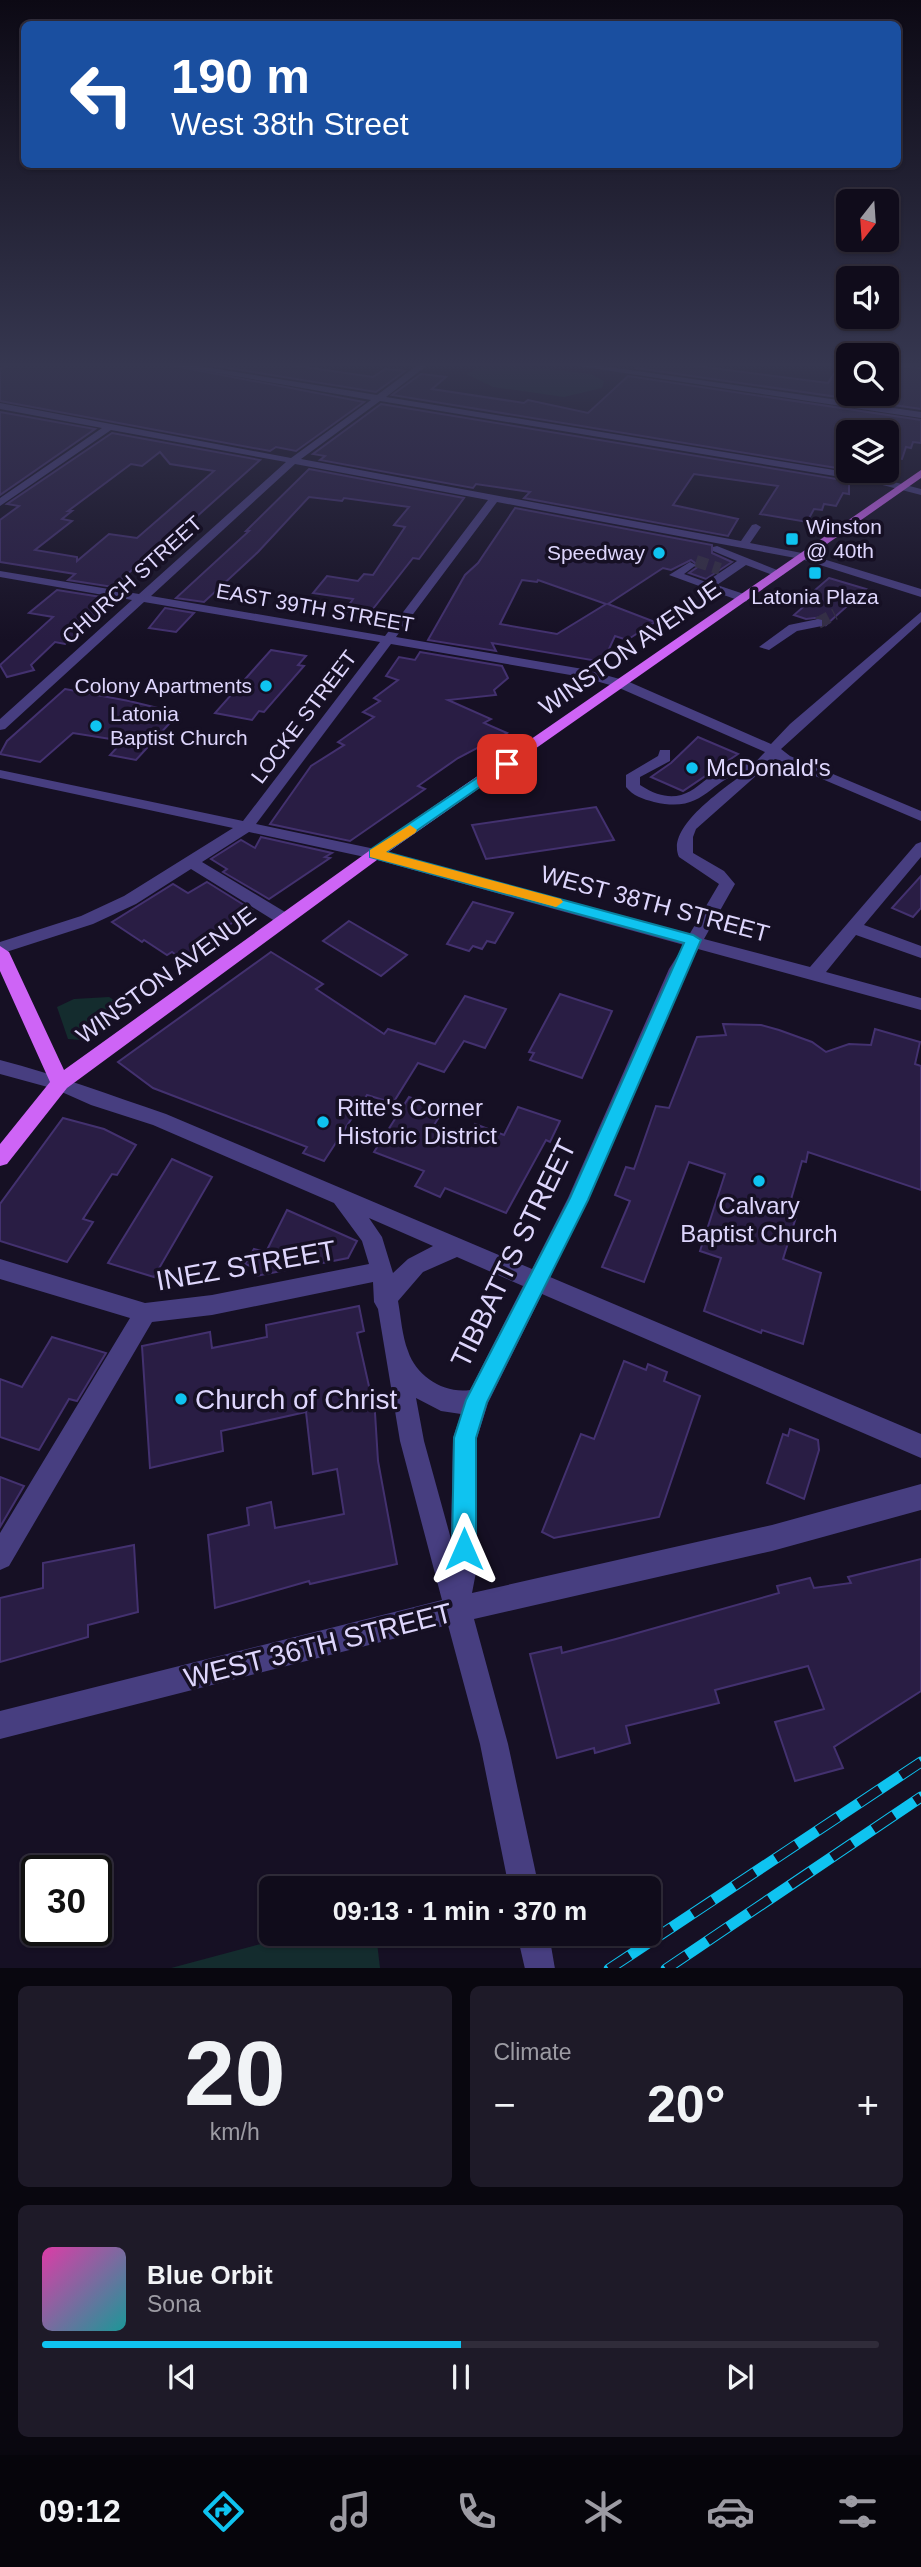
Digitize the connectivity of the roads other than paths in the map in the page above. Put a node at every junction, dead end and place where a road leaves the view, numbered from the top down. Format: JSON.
{"nodes":[{"id":1,"x":68,"y":456,"type":"edge"},
{"id":2,"x":265,"y":456,"type":"edge"},
{"id":3,"x":300,"y":456,"type":"edge"},
{"id":4,"x":723,"y":456,"type":"edge"},
{"id":5,"x":293,"y":461,"type":"junction"},
{"id":6,"x":921,"y":473,"type":"edge"},
{"id":7,"x":903,"y":486,"type":"junction"},
{"id":8,"x":921,"y":492,"type":"edge"},
{"id":9,"x":495,"y":498,"type":"junction"},
{"id":10,"x":0,"y":503,"type":"edge"},
{"id":11,"x":699,"y":536,"type":"junction"},
{"id":12,"x":750,"y":536,"type":"junction"},
{"id":13,"x":716,"y":548,"type":"junction"},
{"id":14,"x":803,"y":556,"type":"junction"},
{"id":15,"x":689,"y":568,"type":"dead end"},
{"id":16,"x":725,"y":572,"type":"junction"},
{"id":17,"x":778,"y":573,"type":"junction"},
{"id":18,"x":0,"y":574,"type":"edge"},
{"id":19,"x":921,"y":593,"type":"edge"},
{"id":20,"x":141,"y":598,"type":"junction"},
{"id":21,"x":743,"y":598,"type":"junction"},
{"id":22,"x":921,"y":615,"type":"edge"},
{"id":23,"x":818,"y":623,"type":"tunnel mouth"},
{"id":24,"x":386,"y":639,"type":"junction"},
{"id":25,"x":765,"y":647,"type":"dead end"},
{"id":26,"x":622,"y":684,"type":"junction"},
{"id":27,"x":0,"y":726,"type":"edge"},
{"id":28,"x":773,"y":750,"type":"junction"},
{"id":29,"x":665,"y":753,"type":"dead end"},
{"id":30,"x":743,"y":767,"type":"junction"},
{"id":31,"x":0,"y":774,"type":"edge"},
{"id":32,"x":718,"y":802,"type":"junction"},
{"id":33,"x":921,"y":816,"type":"edge"},
{"id":34,"x":247,"y":827,"type":"junction"},
{"id":35,"x":921,"y":847,"type":"edge"},
{"id":36,"x":375,"y":854,"type":"junction"},
{"id":37,"x":193,"y":863,"type":"junction"},
{"id":38,"x":284,"y":919,"type":"junction"},
{"id":39,"x":852,"y":927,"type":"junction"},
{"id":40,"x":693,"y":940,"type":"junction"},
{"id":41,"x":0,"y":950,"type":"edge"},
{"id":42,"x":921,"y":952,"type":"edge"},
{"id":43,"x":814,"y":974,"type":"junction"},
{"id":44,"x":921,"y":1004,"type":"edge"},
{"id":45,"x":0,"y":1067,"type":"edge"},
{"id":46,"x":60,"y":1083,"type":"junction"},
{"id":47,"x":0,"y":1158,"type":"edge"},
{"id":48,"x":339,"y":1198,"type":"junction"},
{"id":49,"x":459,"y":1247,"type":"junction"},
{"id":50,"x":0,"y":1269,"type":"edge"},
{"id":51,"x":382,"y":1271,"type":"junction"},
{"id":52,"x":537,"y":1279,"type":"junction"},
{"id":53,"x":386,"y":1302,"type":"junction"},
{"id":54,"x":145,"y":1312,"type":"junction"},
{"id":55,"x":398,"y":1359,"type":"junction"},
{"id":56,"x":477,"y":1400,"type":"junction"},
{"id":57,"x":921,"y":1446,"type":"edge"},
{"id":58,"x":921,"y":1497,"type":"edge"},
{"id":59,"x":0,"y":1557,"type":"edge"},
{"id":60,"x":456,"y":1610,"type":"junction"},
{"id":61,"x":0,"y":1725,"type":"edge"},
{"id":62,"x":522,"y":1876,"type":"edge"},
{"id":63,"x":536,"y":1946,"type":"edge"},
{"id":64,"x":540,"y":1965,"type":"dead end"}],
"edges":[{"from":1,"to":10,"type":"street"},
{"from":2,"to":5,"type":"street"},
{"from":3,"to":5,"type":"street","name":"CHURCH STREET"},
{"from":4,"to":7,"type":"street"},
{"from":5,"to":9,"type":"street"},
{"from":5,"to":20,"type":"street","name":"CHURCH STREET"},
{"from":6,"to":7,"type":"main road","name":"WINSTON AVENUE"},
{"from":7,"to":8,"type":"street"},
{"from":7,"to":14,"type":"main road","name":"WINSTON AVENUE"},
{"from":9,"to":11,"type":"street"},
{"from":9,"to":24,"type":"street","name":"LOCKE STREET"},
{"from":11,"to":12,"type":"street"},
{"from":11,"to":13,"type":"street"},
{"from":12,"to":13,"type":"street"},
{"from":12,"to":14,"type":"street"},
{"from":13,"to":16,"type":"street"},
{"from":14,"to":17,"type":"main road","name":"WINSTON AVENUE"},
{"from":14,"to":19,"type":"street"},
{"from":15,"to":16,"type":"street"},
{"from":16,"to":17,"type":"street"},
{"from":16,"to":21,"type":"street"},
{"from":17,"to":21,"type":"main road","name":"WINSTON AVENUE"},
{"from":18,"to":20,"type":"street","name":"EAST 39TH STREET"},
{"from":20,"to":24,"type":"street","name":"EAST 39TH STREET"},
{"from":20,"to":27,"type":"street","name":"CHURCH STREET"},
{"from":21,"to":26,"type":"main road","name":"WINSTON AVENUE"},
{"from":22,"to":28,"type":"street"},
{"from":23,"to":25,"type":"street"},
{"from":24,"to":26,"type":"street","name":"EAST 39TH STREET"},
{"from":24,"to":34,"type":"street","name":"LOCKE STREET"},
{"from":26,"to":28,"type":"street","name":"EAST 39TH STREET"},
{"from":26,"to":36,"type":"main road","name":"WINSTON AVENUE"},
{"from":28,"to":30,"type":"street"},
{"from":28,"to":32,"type":"street"},
{"from":28,"to":33,"type":"street","name":"EAST 39TH STREET"},
{"from":29,"to":30,"type":"street"},
{"from":30,"to":32,"type":"street"},
{"from":31,"to":34,"type":"street","name":"WEST 38TH STREET"},
{"from":32,"to":40,"type":"street","name":"TIBBATTS STREET"},
{"from":34,"to":36,"type":"street","name":"WEST 38TH STREET"},
{"from":34,"to":37,"type":"street","name":"LOCKE STREET"},
{"from":35,"to":39,"type":"street"},
{"from":36,"to":38,"type":"main road","name":"WINSTON AVENUE"},
{"from":36,"to":40,"type":"street","name":"WEST 38TH STREET"},
{"from":37,"to":38,"type":"street"},
{"from":37,"to":41,"type":"street","name":"LOCKE STREET"},
{"from":38,"to":46,"type":"main road","name":"WINSTON AVENUE"},
{"from":39,"to":42,"type":"street"},
{"from":39,"to":43,"type":"street"},
{"from":40,"to":43,"type":"street","name":"WEST 38TH STREET"},
{"from":40,"to":52,"type":"street","name":"TIBBATTS STREET"},
{"from":41,"to":46,"type":"main road"},
{"from":43,"to":44,"type":"street","name":"WEST 38TH STREET"},
{"from":45,"to":46,"type":"street"},
{"from":46,"to":47,"type":"main road","name":"WINSTON AVENUE"},
{"from":46,"to":48,"type":"street"},
{"from":48,"to":49,"type":"street"},
{"from":48,"to":51,"type":"street"},
{"from":49,"to":52,"type":"street"},
{"from":49,"to":53,"type":"street","name":"TIBBATTS STREET"},
{"from":50,"to":54,"type":"street","name":"INEZ STREET"},
{"from":51,"to":53,"type":"street"},
{"from":51,"to":54,"type":"street","name":"INEZ STREET"},
{"from":52,"to":56,"type":"street","name":"TIBBATTS STREET"},
{"from":52,"to":57,"type":"street"},
{"from":53,"to":55,"type":"street"},
{"from":54,"to":59,"type":"street"},
{"from":55,"to":56,"type":"street"},
{"from":55,"to":60,"type":"street"},
{"from":56,"to":60,"type":"street","name":"TIBBATTS STREET"},
{"from":58,"to":60,"type":"street","name":"WEST 36TH STREET"},
{"from":60,"to":61,"type":"street","name":"WEST 36TH STREET"},
{"from":60,"to":62,"type":"street"},
{"from":63,"to":64,"type":"street"}]}
